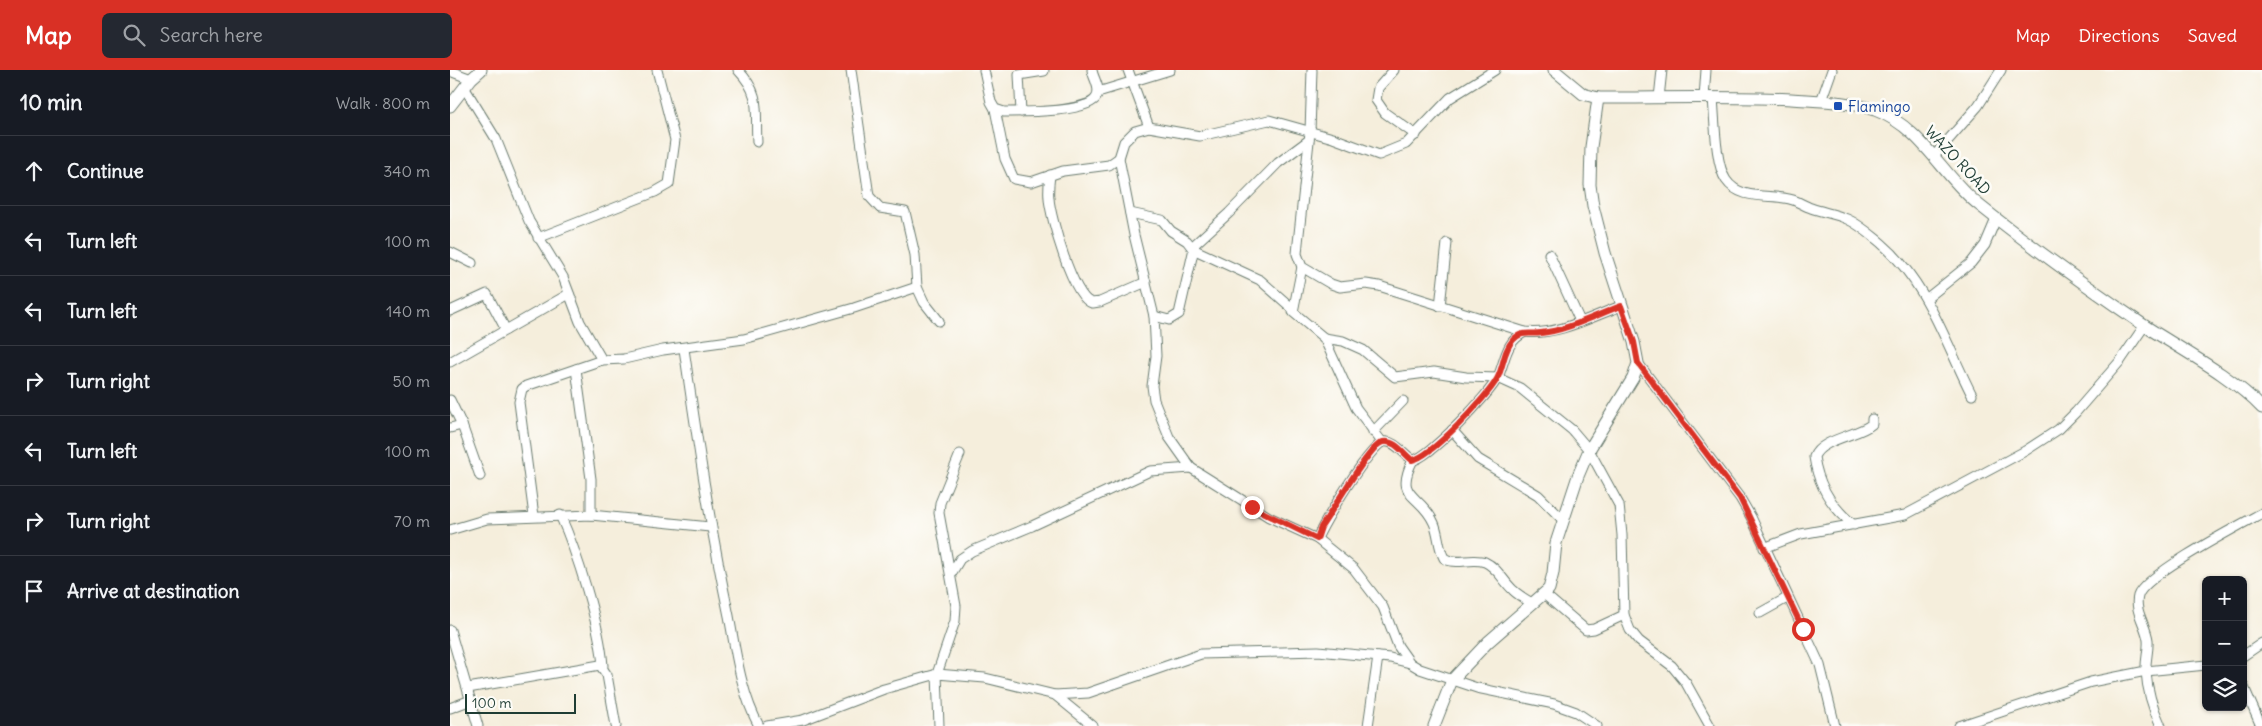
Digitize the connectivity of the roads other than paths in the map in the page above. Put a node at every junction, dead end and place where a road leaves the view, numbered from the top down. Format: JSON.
{"nodes":[{"id":1,"x":481,"y":70,"type":"edge"},
{"id":2,"x":657,"y":70,"type":"edge"},
{"id":3,"x":738,"y":70,"type":"edge"},
{"id":4,"x":851,"y":70,"type":"edge"},
{"id":5,"x":984,"y":70,"type":"edge"},
{"id":6,"x":1092,"y":70,"type":"edge"},
{"id":7,"x":1128,"y":70,"type":"edge"},
{"id":8,"x":1170,"y":70,"type":"edge"},
{"id":9,"x":1312,"y":70,"type":"edge"},
{"id":10,"x":1394,"y":70,"type":"edge"},
{"id":11,"x":1495,"y":70,"type":"edge"},
{"id":12,"x":1554,"y":70,"type":"edge"},
{"id":13,"x":1662,"y":70,"type":"edge"},
{"id":14,"x":1706,"y":70,"type":"edge"},
{"id":15,"x":1832,"y":70,"type":"edge"},
{"id":16,"x":2001,"y":70,"type":"edge"},
{"id":17,"x":450,"y":71,"type":"edge"},
{"id":18,"x":1044,"y":71,"type":"edge"},
{"id":19,"x":1133,"y":82,"type":"junction"},
{"id":20,"x":467,"y":83,"type":"junction"},
{"id":21,"x":1098,"y":92,"type":"junction"},
{"id":22,"x":1598,"y":98,"type":"junction"},
{"id":23,"x":1659,"y":98,"type":"junction"},
{"id":24,"x":1709,"y":98,"type":"junction"},
{"id":25,"x":1820,"y":101,"type":"junction"},
{"id":26,"x":450,"y":106,"type":"edge"},
{"id":27,"x":995,"y":109,"type":"junction"},
{"id":28,"x":1021,"y":112,"type":"junction"},
{"id":29,"x":1149,"y":127,"type":"junction"},
{"id":30,"x":1416,"y":135,"type":"junction"},
{"id":31,"x":1309,"y":136,"type":"junction"},
{"id":32,"x":757,"y":142,"type":"dead end"},
{"id":33,"x":1935,"y":155,"type":"junction"},
{"id":34,"x":1119,"y":158,"type":"junction"},
{"id":35,"x":1108,"y":165,"type":"junction"},
{"id":36,"x":1121,"y":172,"type":"junction"},
{"id":37,"x":1050,"y":175,"type":"junction"},
{"id":38,"x":1130,"y":213,"type":"junction"},
{"id":39,"x":1996,"y":219,"type":"junction"},
{"id":40,"x":538,"y":238,"type":"junction"},
{"id":41,"x":1447,"y":243,"type":"dead end"},
{"id":42,"x":1192,"y":244,"type":"junction"},
{"id":43,"x":450,"y":252,"type":"edge"},
{"id":44,"x":1549,"y":254,"type":"dead end"},
{"id":45,"x":472,"y":262,"type":"dead end"},
{"id":46,"x":1302,"y":267,"type":"junction"},
{"id":47,"x":1146,"y":282,"type":"junction"},
{"id":48,"x":917,"y":287,"type":"junction"},
{"id":49,"x":569,"y":294,"type":"junction"},
{"id":50,"x":1926,"y":299,"type":"junction"},
{"id":51,"x":1440,"y":306,"type":"junction"},
{"id":52,"x":1621,"y":306,"type":"junction"},
{"id":53,"x":1293,"y":309,"type":"junction"},
{"id":54,"x":450,"y":311,"type":"edge"},
{"id":55,"x":1154,"y":316,"type":"junction"},
{"id":56,"x":939,"y":320,"type":"dead end"},
{"id":57,"x":1580,"y":321,"type":"junction"},
{"id":58,"x":2145,"y":325,"type":"junction"},
{"id":59,"x":506,"y":330,"type":"junction"},
{"id":60,"x":1525,"y":332,"type":"junction"},
{"id":61,"x":1324,"y":338,"type":"junction"},
{"id":62,"x":684,"y":348,"type":"junction"},
{"id":63,"x":602,"y":360,"type":"junction"},
{"id":64,"x":450,"y":362,"type":"edge"},
{"id":65,"x":1638,"y":363,"type":"junction"},
{"id":66,"x":576,"y":368,"type":"junction"},
{"id":67,"x":1498,"y":378,"type":"junction"},
{"id":68,"x":1972,"y":395,"type":"dead end"},
{"id":69,"x":450,"y":400,"type":"edge"},
{"id":70,"x":1403,"y":401,"type":"dead end"},
{"id":71,"x":2260,"y":401,"type":"edge"},
{"id":72,"x":1872,"y":419,"type":"dead end"},
{"id":73,"x":462,"y":425,"type":"junction"},
{"id":74,"x":450,"y":428,"type":"edge"},
{"id":75,"x":1452,"y":430,"type":"junction"},
{"id":76,"x":1374,"y":432,"type":"junction"},
{"id":77,"x":1382,"y":442,"type":"junction"},
{"id":78,"x":1589,"y":450,"type":"junction"},
{"id":79,"x":960,"y":454,"type":"dead end"},
{"id":80,"x":1412,"y":460,"type":"junction"},
{"id":81,"x":1191,"y":468,"type":"junction"},
{"id":82,"x":480,"y":476,"type":"dead end"},
{"id":83,"x":2262,"y":513,"type":"edge"},
{"id":84,"x":560,"y":515,"type":"junction"},
{"id":85,"x":591,"y":515,"type":"junction"},
{"id":86,"x":534,"y":516,"type":"junction"},
{"id":87,"x":1562,"y":519,"type":"junction"},
{"id":88,"x":1854,"y":525,"type":"junction"},
{"id":89,"x":710,"y":526,"type":"junction"},
{"id":90,"x":450,"y":530,"type":"edge"},
{"id":91,"x":1317,"y":539,"type":"junction"},
{"id":92,"x":1764,"y":548,"type":"junction"},
{"id":93,"x":950,"y":574,"type":"junction"},
{"id":94,"x":1544,"y":594,"type":"junction"},
{"id":95,"x":1787,"y":598,"type":"junction"},
{"id":96,"x":1532,"y":604,"type":"junction"},
{"id":97,"x":1760,"y":613,"type":"dead end"},
{"id":98,"x":1624,"y":614,"type":"junction"},
{"id":99,"x":450,"y":630,"type":"edge"},
{"id":100,"x":2262,"y":643,"type":"edge"},
{"id":101,"x":2247,"y":653,"type":"edge"},
{"id":102,"x":1378,"y":657,"type":"junction"},
{"id":103,"x":1410,"y":663,"type":"junction"},
{"id":104,"x":2202,"y":665,"type":"edge"},
{"id":105,"x":603,"y":666,"type":"junction"},
{"id":106,"x":2146,"y":671,"type":"junction"},
{"id":107,"x":937,"y":674,"type":"junction"},
{"id":108,"x":1452,"y":680,"type":"junction"},
{"id":109,"x":468,"y":688,"type":"junction"},
{"id":110,"x":2247,"y":694,"type":"edge"},
{"id":111,"x":1054,"y":696,"type":"junction"},
{"id":112,"x":471,"y":700,"type":"junction"},
{"id":113,"x":450,"y":708,"type":"edge"},
{"id":114,"x":1986,"y":722,"type":"edge"},
{"id":115,"x":478,"y":726,"type":"edge"},
{"id":116,"x":616,"y":726,"type":"edge"},
{"id":117,"x":760,"y":726,"type":"edge"},
{"id":118,"x":767,"y":726,"type":"edge"},
{"id":119,"x":939,"y":726,"type":"edge"},
{"id":120,"x":1093,"y":726,"type":"edge"},
{"id":121,"x":1368,"y":726,"type":"edge"},
{"id":122,"x":1434,"y":726,"type":"edge"},
{"id":123,"x":1597,"y":726,"type":"edge"},
{"id":124,"x":1710,"y":726,"type":"edge"},
{"id":125,"x":1835,"y":726,"type":"edge"},
{"id":126,"x":1959,"y":726,"type":"edge"},
{"id":127,"x":2161,"y":726,"type":"edge"},
{"id":128,"x":2261,"y":726,"type":"edge"}],
"edges":[{"from":1,"to":20,"type":"main road"},
{"from":2,"to":40,"type":"street"},
{"from":3,"to":32,"type":"street"},
{"from":4,"to":48,"type":"street"},
{"from":5,"to":27,"type":"street"},
{"from":6,"to":21,"type":"street"},
{"from":7,"to":19,"type":"street"},
{"from":8,"to":19,"type":"street"},
{"from":9,"to":31,"type":"street"},
{"from":10,"to":30,"type":"street"},
{"from":11,"to":30,"type":"street"},
{"from":12,"to":22,"type":"main road","name":"WAZO ROAD"},
{"from":13,"to":23,"type":"street"},
{"from":14,"to":24,"type":"street"},
{"from":15,"to":25,"type":"street"},
{"from":16,"to":33,"type":"street"},
{"from":17,"to":20,"type":"street"},
{"from":18,"to":28,"type":"street"},
{"from":19,"to":21,"type":"street"},
{"from":19,"to":29,"type":"street"},
{"from":20,"to":26,"type":"main road"},
{"from":20,"to":40,"type":"street"},
{"from":21,"to":28,"type":"street"},
{"from":22,"to":23,"type":"main road","name":"WAZO ROAD"},
{"from":22,"to":52,"type":"main road"},
{"from":23,"to":24,"type":"main road","name":"WAZO ROAD"},
{"from":24,"to":25,"type":"main road","name":"WAZO ROAD"},
{"from":24,"to":50,"type":"street"},
{"from":25,"to":33,"type":"main road","name":"WAZO ROAD"},
{"from":27,"to":28,"type":"street"},
{"from":27,"to":37,"type":"street"},
{"from":29,"to":31,"type":"street"},
{"from":29,"to":34,"type":"street"},
{"from":30,"to":31,"type":"street"},
{"from":31,"to":42,"type":"street"},
{"from":31,"to":46,"type":"street"},
{"from":33,"to":39,"type":"main road","name":"WAZO ROAD"},
{"from":34,"to":35,"type":"street"},
{"from":34,"to":36,"type":"street"},
{"from":35,"to":36,"type":"street"},
{"from":35,"to":37,"type":"street"},
{"from":36,"to":38,"type":"street"},
{"from":37,"to":47,"type":"street"},
{"from":38,"to":42,"type":"street"},
{"from":38,"to":47,"type":"street"},
{"from":39,"to":50,"type":"street"},
{"from":39,"to":58,"type":"main road","name":"WAZO ROAD"},
{"from":40,"to":49,"type":"street"},
{"from":41,"to":51,"type":"street"},
{"from":42,"to":53,"type":"street"},
{"from":42,"to":55,"type":"street"},
{"from":43,"to":45,"type":"street"},
{"from":44,"to":57,"type":"street"},
{"from":46,"to":51,"type":"street"},
{"from":46,"to":53,"type":"street"},
{"from":47,"to":55,"type":"street"},
{"from":48,"to":56,"type":"street"},
{"from":48,"to":62,"type":"street"},
{"from":49,"to":59,"type":"street"},
{"from":49,"to":63,"type":"street"},
{"from":50,"to":68,"type":"street"},
{"from":51,"to":60,"type":"street"},
{"from":52,"to":57,"type":"street"},
{"from":52,"to":65,"type":"main road"},
{"from":53,"to":61,"type":"street"},
{"from":54,"to":59,"type":"street"},
{"from":55,"to":81,"type":"street"},
{"from":57,"to":60,"type":"street"},
{"from":58,"to":71,"type":"main road","name":"WAZO ROAD"},
{"from":58,"to":88,"type":"street"},
{"from":59,"to":64,"type":"street"},
{"from":60,"to":67,"type":"street"},
{"from":61,"to":67,"type":"street"},
{"from":61,"to":76,"type":"street"},
{"from":62,"to":63,"type":"street"},
{"from":62,"to":89,"type":"street"},
{"from":63,"to":66,"type":"street"},
{"from":65,"to":78,"type":"main road"},
{"from":65,"to":92,"type":"street"},
{"from":66,"to":85,"type":"street"},
{"from":66,"to":86,"type":"street"},
{"from":67,"to":75,"type":"street"},
{"from":67,"to":78,"type":"street"},
{"from":69,"to":73,"type":"street"},
{"from":70,"to":76,"type":"street"},
{"from":72,"to":88,"type":"street"},
{"from":73,"to":74,"type":"street"},
{"from":73,"to":82,"type":"street"},
{"from":75,"to":80,"type":"street"},
{"from":75,"to":87,"type":"street"},
{"from":76,"to":77,"type":"street"},
{"from":77,"to":80,"type":"street"},
{"from":77,"to":91,"type":"street"},
{"from":78,"to":87,"type":"main road"},
{"from":78,"to":98,"type":"street"},
{"from":79,"to":93,"type":"street"},
{"from":80,"to":96,"type":"street"},
{"from":81,"to":91,"type":"street"},
{"from":81,"to":93,"type":"street"},
{"from":83,"to":106,"type":"street"},
{"from":84,"to":85,"type":"street"},
{"from":84,"to":86,"type":"street"},
{"from":84,"to":105,"type":"street"},
{"from":85,"to":89,"type":"street"},
{"from":86,"to":90,"type":"street"},
{"from":87,"to":94,"type":"main road"},
{"from":88,"to":92,"type":"street"},
{"from":89,"to":117,"type":"street"},
{"from":91,"to":103,"type":"street"},
{"from":92,"to":95,"type":"street"},
{"from":93,"to":107,"type":"street"},
{"from":94,"to":96,"type":"main road"},
{"from":94,"to":98,"type":"street"},
{"from":95,"to":97,"type":"street"},
{"from":95,"to":125,"type":"street"},
{"from":96,"to":108,"type":"main road"},
{"from":98,"to":124,"type":"street"},
{"from":99,"to":109,"type":"street"},
{"from":100,"to":101,"type":"street"},
{"from":102,"to":103,"type":"street"},
{"from":102,"to":111,"type":"street"},
{"from":102,"to":121,"type":"street"},
{"from":103,"to":108,"type":"street"},
{"from":104,"to":106,"type":"street"},
{"from":105,"to":109,"type":"street"},
{"from":105,"to":116,"type":"street"},
{"from":106,"to":114,"type":"street"},
{"from":106,"to":127,"type":"street"},
{"from":107,"to":111,"type":"street"},
{"from":107,"to":118,"type":"street"},
{"from":107,"to":119,"type":"street"},
{"from":108,"to":122,"type":"main road"},
{"from":108,"to":123,"type":"street"},
{"from":109,"to":112,"type":"street"},
{"from":110,"to":128,"type":"street"},
{"from":111,"to":120,"type":"street"},
{"from":112,"to":113,"type":"street"},
{"from":112,"to":115,"type":"street"},
{"from":114,"to":126,"type":"street"}]}
